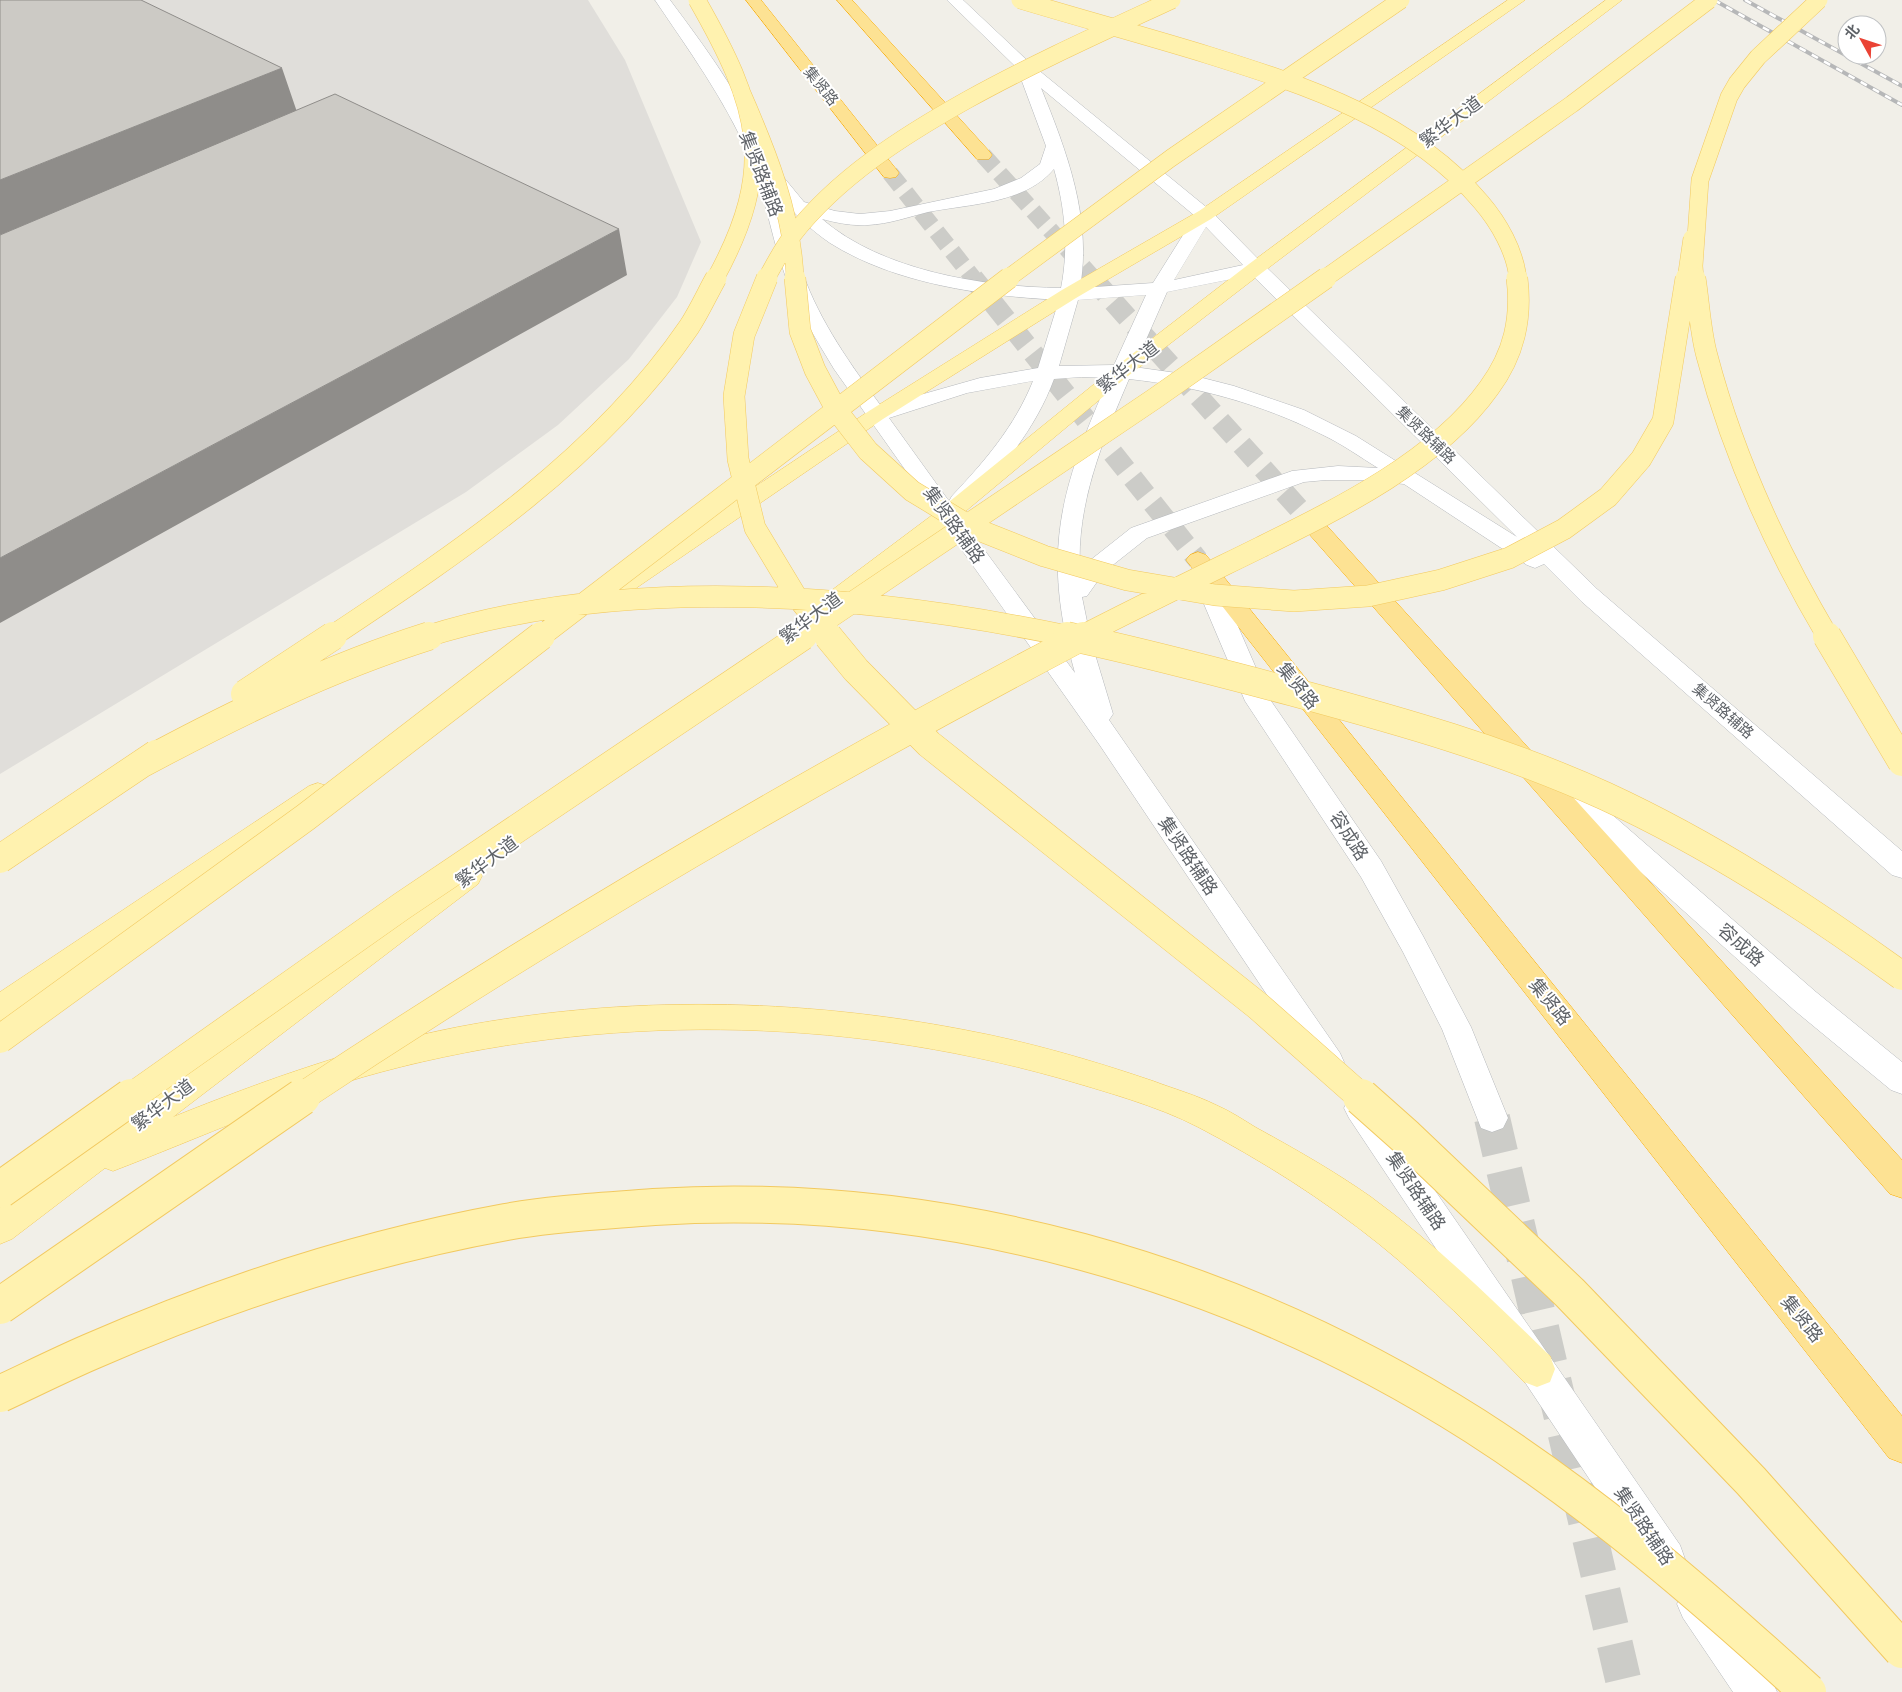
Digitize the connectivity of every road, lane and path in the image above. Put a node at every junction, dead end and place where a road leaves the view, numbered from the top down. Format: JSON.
{"nodes":[{"id":1,"x":662,"y":0,"type":"edge"},
{"id":2,"x":698,"y":0,"type":"edge"},
{"id":3,"x":752,"y":0,"type":"edge"},
{"id":4,"x":844,"y":0,"type":"edge"},
{"id":5,"x":954,"y":0,"type":"edge"},
{"id":6,"x":1020,"y":0,"type":"edge"},
{"id":7,"x":1172,"y":0,"type":"edge"},
{"id":8,"x":1401,"y":0,"type":"edge"},
{"id":9,"x":1518,"y":0,"type":"edge"},
{"id":10,"x":1615,"y":0,"type":"edge"},
{"id":11,"x":1709,"y":0,"type":"edge"},
{"id":12,"x":1819,"y":0,"type":"edge"},
{"id":13,"x":1025,"y":67,"type":"junction"},
{"id":14,"x":741,"y":91,"type":"junction"},
{"id":15,"x":1055,"y":145,"type":"junction"},
{"id":16,"x":983,"y":155,"type":"tunnel mouth"},
{"id":17,"x":758,"y":157,"type":"junction"},
{"id":18,"x":890,"y":173,"type":"tunnel mouth"},
{"id":19,"x":787,"y":196,"type":"junction"},
{"id":20,"x":1205,"y":215,"type":"junction"},
{"id":21,"x":1692,"y":238,"type":"junction"},
{"id":22,"x":1256,"y":268,"type":"junction"},
{"id":23,"x":1160,"y":287,"type":"junction"},
{"id":24,"x":1069,"y":294,"type":"junction"},
{"id":25,"x":1121,"y":372,"type":"junction"},
{"id":26,"x":1045,"y":373,"type":"junction"},
{"id":27,"x":876,"y":415,"type":"junction"},
{"id":28,"x":1415,"y":480,"type":"junction"},
{"id":29,"x":947,"y":515,"type":"junction"},
{"id":30,"x":1310,"y":521,"type":"tunnel mouth"},
{"id":31,"x":1198,"y":560,"type":"joint"},
{"id":32,"x":1589,"y":595,"type":"junction"},
{"id":33,"x":1072,"y":608,"type":"junction"},
{"id":34,"x":1494,"y":727,"type":"junction"},
{"id":35,"x":1108,"y":737,"type":"junction"},
{"id":36,"x":1902,"y":762,"type":"edge"},
{"id":37,"x":141,"y":764,"type":"junction"},
{"id":38,"x":0,"y":859,"type":"edge"},
{"id":39,"x":1902,"y":867,"type":"edge"},
{"id":40,"x":1902,"y":976,"type":"edge"},
{"id":41,"x":0,"y":1008,"type":"edge"},
{"id":42,"x":0,"y":1039,"type":"edge"},
{"id":43,"x":1902,"y":1080,"type":"edge"},
{"id":44,"x":1492,"y":1118,"type":"tunnel mouth"},
{"id":45,"x":74,"y":1172,"type":"junction"},
{"id":46,"x":1902,"y":1183,"type":"edge"},
{"id":47,"x":0,"y":1190,"type":"edge"},
{"id":48,"x":0,"y":1228,"type":"edge"},
{"id":49,"x":0,"y":1306,"type":"edge"},
{"id":50,"x":1537,"y":1369,"type":"junction"},
{"id":51,"x":0,"y":1394,"type":"edge"},
{"id":52,"x":1902,"y":1445,"type":"edge"},
{"id":53,"x":1902,"y":1650,"type":"edge"},
{"id":54,"x":1757,"y":1692,"type":"edge"},
{"id":55,"x":1808,"y":1692,"type":"edge"}],
"edges":[{"from":1,"to":17,"type":"street","name":"集贤路辅路"},
{"from":2,"to":14,"type":"main road","bridge":true},
{"from":3,"to":18,"type":"highway","name":"集贤路"},
{"from":4,"to":16,"type":"highway"},
{"from":5,"to":13,"type":"street","name":"集贤路辅路"},
{"from":6,"to":49,"type":"main road","bridge":true},
{"from":7,"to":53,"type":"main road","bridge":true},
{"from":8,"to":42,"type":"main road","bridge":true},
{"from":9,"to":20,"type":"main road"},
{"from":10,"to":22,"type":"main road","name":"繁华大道"},
{"from":11,"to":47,"type":"main road","bridge":true},
{"from":12,"to":21,"type":"main road","bridge":true},
{"from":13,"to":15,"type":"street"},
{"from":13,"to":20,"type":"street","name":"集贤路辅路"},
{"from":14,"to":21,"type":"main road","bridge":true},
{"from":14,"to":37,"type":"main road","bridge":true},
{"from":15,"to":19,"type":"street"},
{"from":15,"to":24,"type":"street"},
{"from":17,"to":19,"type":"street"},
{"from":17,"to":27,"type":"street","name":"集贤路辅路"},
{"from":19,"to":24,"type":"street"},
{"from":20,"to":22,"type":"street","name":"集贤路辅路"},
{"from":20,"to":23,"type":"street"},
{"from":20,"to":24,"type":"main road"},
{"from":21,"to":36,"type":"main road","bridge":true},
{"from":22,"to":23,"type":"street"},
{"from":22,"to":25,"type":"main road","name":"繁华大道"},
{"from":22,"to":32,"type":"street","name":"集贤路辅路"},
{"from":23,"to":24,"type":"street"},
{"from":23,"to":25,"type":"street"},
{"from":24,"to":26,"type":"street"},
{"from":24,"to":27,"type":"main road"},
{"from":25,"to":26,"type":"street"},
{"from":25,"to":28,"type":"street"},
{"from":25,"to":29,"type":"main road","name":"繁华大道"},
{"from":25,"to":33,"type":"street"},
{"from":26,"to":27,"type":"street"},
{"from":26,"to":29,"type":"street"},
{"from":27,"to":29,"type":"street","name":"集贤路辅路"},
{"from":27,"to":41,"type":"main road"},
{"from":28,"to":32,"type":"street"},
{"from":28,"to":33,"type":"street"},
{"from":29,"to":35,"type":"street","name":"集贤路辅路"},
{"from":29,"to":45,"type":"main road","name":"繁华大道"},
{"from":30,"to":34,"type":"highway"},
{"from":31,"to":44,"type":"street","name":"容成路"},
{"from":31,"to":52,"type":"highway","name":"集贤路"},
{"from":32,"to":39,"type":"street","name":"集贤路辅路"},
{"from":33,"to":35,"type":"street"},
{"from":34,"to":43,"type":"street","name":"容成路"},
{"from":34,"to":46,"type":"highway"},
{"from":35,"to":50,"type":"street","name":"集贤路辅路"},
{"from":37,"to":38,"type":"main road","bridge":true},
{"from":37,"to":40,"type":"main road","bridge":true},
{"from":45,"to":48,"type":"main road","name":"繁华大道"},
{"from":45,"to":50,"type":"main road"},
{"from":50,"to":54,"type":"street","name":"集贤路辅路"},
{"from":51,"to":55,"type":"main road","bridge":true}]}
